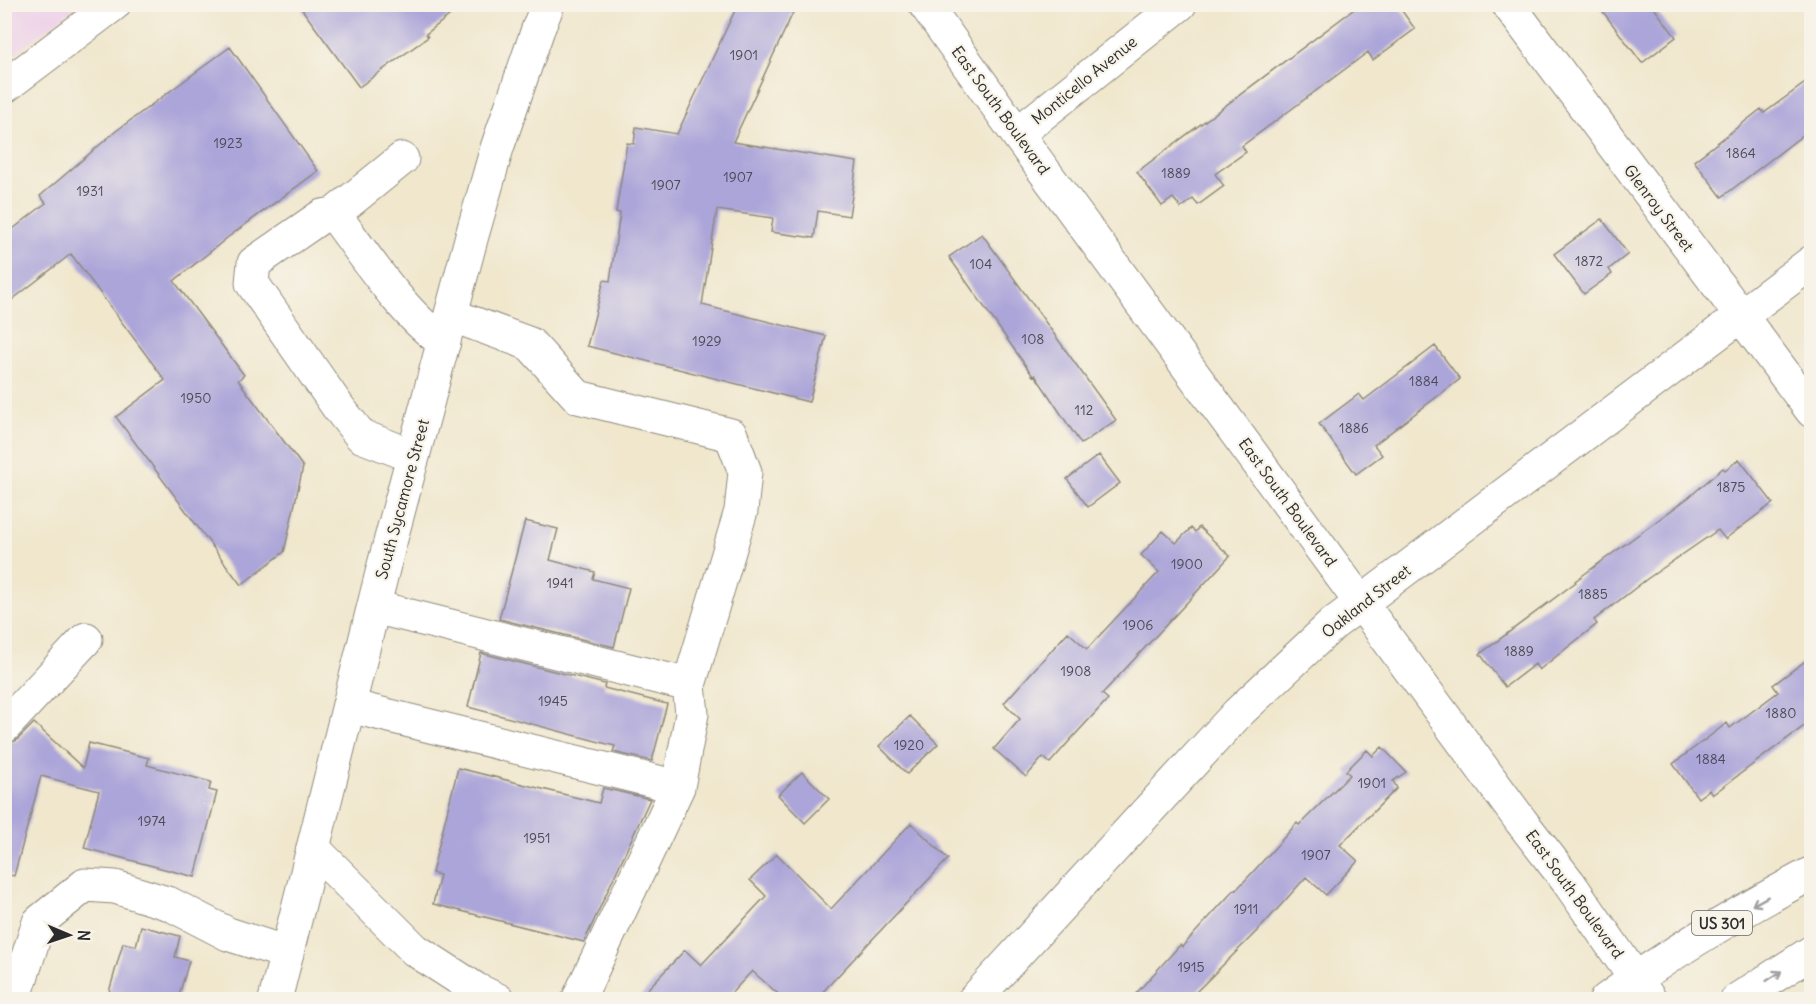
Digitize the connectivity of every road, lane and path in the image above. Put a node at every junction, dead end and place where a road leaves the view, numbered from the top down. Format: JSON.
{"nodes":[{"id":1,"x":114,"y":4,"type":"edge"},
{"id":2,"x":548,"y":4,"type":"edge"},
{"id":3,"x":925,"y":4,"type":"edge"},
{"id":4,"x":1180,"y":4,"type":"edge"},
{"id":5,"x":1508,"y":4,"type":"edge"},
{"id":6,"x":4,"y":87,"type":"edge"},
{"id":7,"x":1017,"y":134,"type":"junction"},
{"id":8,"x":402,"y":159,"type":"dead end"},
{"id":9,"x":334,"y":214,"type":"junction"},
{"id":10,"x":1812,"y":262,"type":"edge"},
{"id":11,"x":1740,"y":316,"type":"junction"},
{"id":12,"x":447,"y":328,"type":"junction"},
{"id":13,"x":1812,"y":411,"type":"edge"},
{"id":14,"x":413,"y":456,"type":"junction"},
{"id":15,"x":1362,"y":602,"type":"junction"},
{"id":16,"x":374,"y":607,"type":"junction"},
{"id":17,"x":86,"y":639,"type":"dead end"},
{"id":18,"x":689,"y":685,"type":"junction"},
{"id":19,"x":349,"y":706,"type":"junction"},
{"id":20,"x":4,"y":727,"type":"edge"},
{"id":21,"x":678,"y":787,"type":"junction"},
{"id":22,"x":314,"y":848,"type":"junction"},
{"id":23,"x":1812,"y":873,"type":"edge"},
{"id":24,"x":287,"y":952,"type":"junction"},
{"id":25,"x":1812,"y":952,"type":"edge"},
{"id":26,"x":1643,"y":989,"type":"edge"},
{"id":27,"x":14,"y":999,"type":"edge"},
{"id":28,"x":275,"y":999,"type":"edge"},
{"id":29,"x":498,"y":999,"type":"edge"},
{"id":30,"x":578,"y":999,"type":"edge"},
{"id":31,"x":974,"y":999,"type":"edge"},
{"id":32,"x":1606,"y":999,"type":"edge"},
{"id":33,"x":1737,"y":999,"type":"edge"}],
"edges":[{"from":1,"to":6,"type":"street"},
{"from":2,"to":12,"type":"street","name":"South Sycamore Street"},
{"from":3,"to":7,"type":"street","name":"East South Boulevard"},
{"from":4,"to":7,"type":"street","name":"Monticello Avenue"},
{"from":5,"to":11,"type":"street","name":"Glenroy Street"},
{"from":7,"to":15,"type":"street","name":"East South Boulevard"},
{"from":8,"to":9,"type":"street"},
{"from":9,"to":12,"type":"street"},
{"from":9,"to":14,"type":"street"},
{"from":10,"to":11,"type":"street","name":"Oakland Street"},
{"from":11,"to":13,"type":"street","name":"Glenroy Street"},
{"from":11,"to":15,"type":"street","name":"Oakland Street"},
{"from":12,"to":14,"type":"street","name":"South Sycamore Street"},
{"from":12,"to":18,"type":"street"},
{"from":14,"to":16,"type":"street","name":"South Sycamore Street"},
{"from":15,"to":26,"type":"street","name":"East South Boulevard"},
{"from":15,"to":31,"type":"street","name":"Oakland Street"},
{"from":16,"to":18,"type":"street"},
{"from":16,"to":19,"type":"street","name":"South Sycamore Street"},
{"from":17,"to":20,"type":"street"},
{"from":18,"to":21,"type":"street"},
{"from":19,"to":21,"type":"street"},
{"from":19,"to":22,"type":"street","name":"South Sycamore Street"},
{"from":21,"to":30,"type":"street"},
{"from":22,"to":24,"type":"street","name":"South Sycamore Street"},
{"from":22,"to":29,"type":"street"},
{"from":23,"to":26,"type":"street","number":"US 301","one_way":true},
{"from":24,"to":27,"type":"street"},
{"from":24,"to":28,"type":"street","name":"South Sycamore Street"},
{"from":33,"to":25,"type":"street","one_way":true},
{"from":26,"to":32,"type":"street","number":"US 301"}]}
